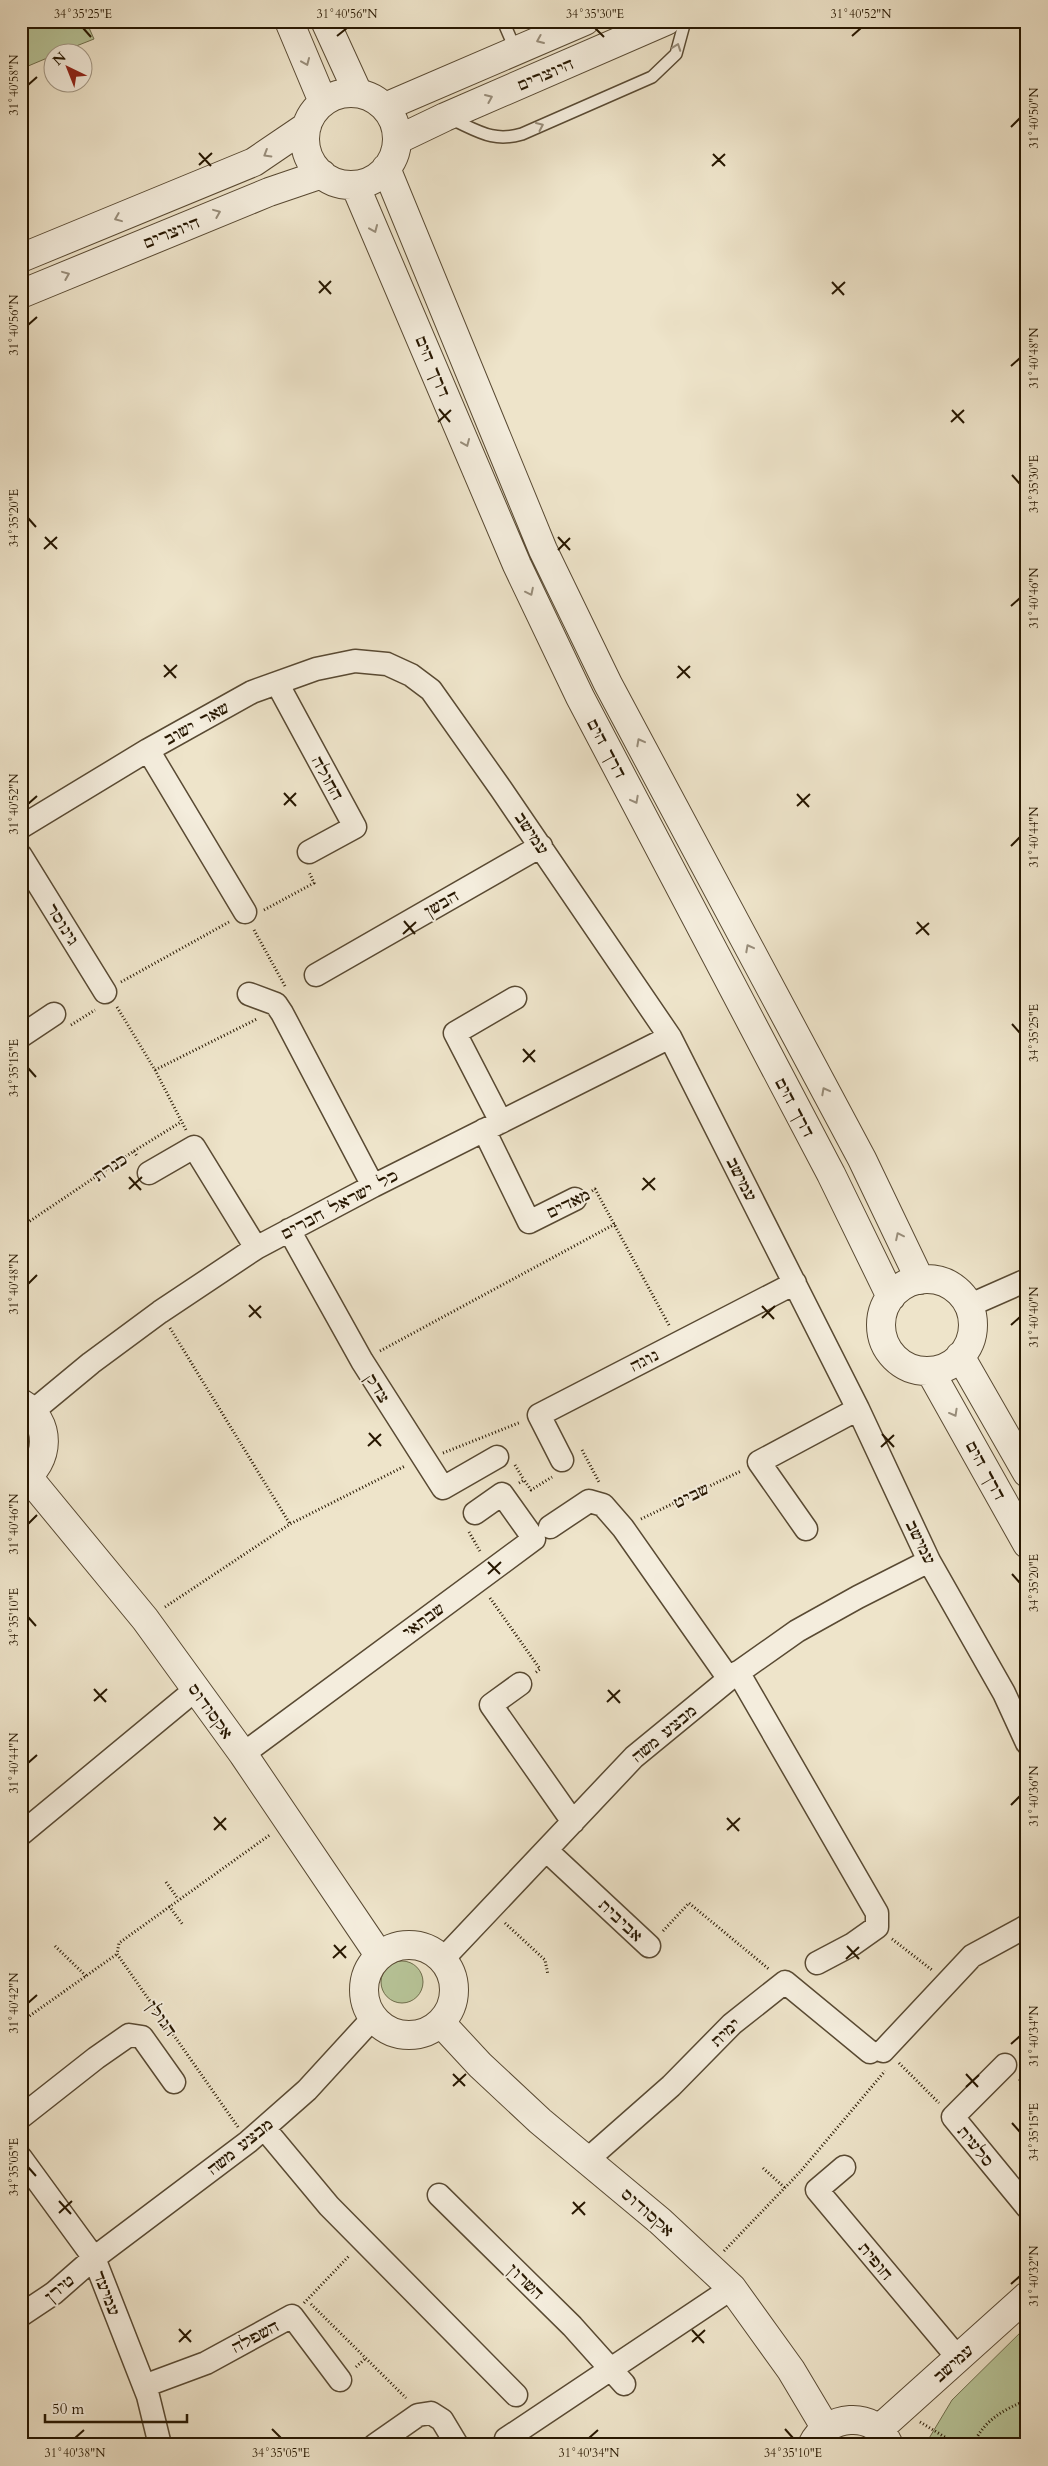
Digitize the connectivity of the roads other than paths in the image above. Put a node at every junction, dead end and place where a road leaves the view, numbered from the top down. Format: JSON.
{"nodes":[{"id":1,"x":289,"y":21,"type":"edge"},
{"id":2,"x":326,"y":21,"type":"edge"},
{"id":3,"x":503,"y":21,"type":"edge"},
{"id":4,"x":585,"y":21,"type":"edge"},
{"id":5,"x":666,"y":21,"type":"edge"},
{"id":6,"x":685,"y":21,"type":"edge"},
{"id":7,"x":516,"y":51,"type":"junction"},
{"id":8,"x":358,"y":93,"type":"junction"},
{"id":9,"x":323,"y":102,"type":"junction"},
{"id":10,"x":385,"y":107,"type":"junction"},
{"id":11,"x":445,"y":117,"type":"junction"},
{"id":12,"x":307,"y":126,"type":"junction"},
{"id":13,"x":397,"y":140,"type":"junction"},
{"id":14,"x":386,"y":168,"type":"junction"},
{"id":15,"x":322,"y":174,"type":"junction"},
{"id":16,"x":355,"y":185,"type":"junction"},
{"id":17,"x":21,"y":258,"type":"edge"},
{"id":18,"x":21,"y":294,"type":"edge"},
{"id":19,"x":387,"y":664,"type":"joint"},
{"id":20,"x":277,"y":684,"type":"junction"},
{"id":21,"x":148,"y":750,"type":"junction"},
{"id":22,"x":21,"y":827,"type":"edge"},
{"id":23,"x":540,"y":846,"type":"junction"},
{"id":24,"x":309,"y":852,"type":"road end"},
{"id":25,"x":21,"y":856,"type":"edge"},
{"id":26,"x":246,"y":916,"type":"road end"},
{"id":27,"x":316,"y":975,"type":"road end"},
{"id":28,"x":249,"y":994,"type":"dead end"},
{"id":29,"x":109,"y":995,"type":"road end"},
{"id":30,"x":515,"y":998,"type":"dead end"},
{"id":31,"x":54,"y":1014,"type":"road end"},
{"id":32,"x":21,"y":1036,"type":"edge"},
{"id":33,"x":670,"y":1037,"type":"junction"},
{"id":34,"x":493,"y":1126,"type":"junction"},
{"id":35,"x":149,"y":1174,"type":"road end"},
{"id":36,"x":373,"y":1186,"type":"junction"},
{"id":37,"x":575,"y":1199,"type":"road end"},
{"id":38,"x":288,"y":1230,"type":"junction"},
{"id":39,"x":256,"y":1248,"type":"junction"},
{"id":40,"x":920,"y":1280,"type":"junction"},
{"id":41,"x":1027,"y":1280,"type":"edge"},
{"id":42,"x":795,"y":1283,"type":"junction"},
{"id":43,"x":891,"y":1297,"type":"junction"},
{"id":44,"x":968,"y":1306,"type":"junction"},
{"id":45,"x":960,"y":1356,"type":"junction"},
{"id":46,"x":930,"y":1370,"type":"junction"},
{"id":47,"x":27,"y":1407,"type":"edge"},
{"id":48,"x":858,"y":1409,"type":"junction"},
{"id":49,"x":571,"y":1453,"type":"road end"},
{"id":50,"x":497,"y":1458,"type":"dead end"},
{"id":51,"x":1027,"y":1473,"type":"edge"},
{"id":52,"x":25,"y":1479,"type":"edge"},
{"id":53,"x":474,"y":1512,"type":"dead end"},
{"id":54,"x":550,"y":1528,"type":"dead end"},
{"id":55,"x":806,"y":1529,"type":"dead end"},
{"id":56,"x":1027,"y":1544,"type":"edge"},
{"id":57,"x":929,"y":1561,"type":"junction"},
{"id":58,"x":734,"y":1676,"type":"junction"},
{"id":59,"x":520,"y":1684,"type":"road end"},
{"id":60,"x":195,"y":1690,"type":"junction"},
{"id":61,"x":1027,"y":1743,"type":"edge"},
{"id":62,"x":243,"y":1754,"type":"junction"},
{"id":63,"x":573,"y":1822,"type":"junction"},
{"id":64,"x":21,"y":1834,"type":"edge"},
{"id":65,"x":546,"y":1850,"type":"junction"},
{"id":66,"x":1027,"y":1926,"type":"edge"},
{"id":67,"x":649,"y":1946,"type":"road end"},
{"id":68,"x":380,"y":1956,"type":"junction"},
{"id":69,"x":443,"y":1959,"type":"junction"},
{"id":70,"x":818,"y":1962,"type":"dead end"},
{"id":71,"x":372,"y":2018,"type":"junction"},
{"id":72,"x":441,"y":2022,"type":"junction"},
{"id":73,"x":1005,"y":2066,"type":"dead end"},
{"id":74,"x":174,"y":2082,"type":"dead end"},
{"id":75,"x":21,"y":2117,"type":"edge"},
{"id":76,"x":256,"y":2135,"type":"junction"},
{"id":77,"x":21,"y":2158,"type":"edge"},
{"id":78,"x":587,"y":2160,"type":"junction"},
{"id":79,"x":844,"y":2167,"type":"dead end"},
{"id":80,"x":439,"y":2195,"type":"dead end"},
{"id":81,"x":1027,"y":2207,"type":"edge"},
{"id":82,"x":94,"y":2258,"type":"junction"},
{"id":83,"x":732,"y":2288,"type":"junction"},
{"id":84,"x":1027,"y":2296,"type":"edge"},
{"id":85,"x":21,"y":2315,"type":"edge"},
{"id":86,"x":958,"y":2358,"type":"junction"},
{"id":87,"x":618,"y":2376,"type":"junction"},
{"id":88,"x":340,"y":2380,"type":"dead end"},
{"id":89,"x":144,"y":2386,"type":"junction"},
{"id":90,"x":516,"y":2395,"type":"dead end"},
{"id":91,"x":818,"y":2436,"type":"edge"},
{"id":92,"x":883,"y":2437,"type":"edge"},
{"id":93,"x":506,"y":2439,"type":"dead end"},
{"id":94,"x":160,"y":2445,"type":"edge"},
{"id":95,"x":375,"y":2445,"type":"edge"},
{"id":96,"x":457,"y":2445,"type":"edge"}],
"edges":[{"from":1,"to":9,"type":"street","one_way":true},
{"from":2,"to":8,"type":"street"},
{"from":3,"to":7,"type":"lane"},
{"from":4,"to":7,"type":"street","name":"היוצרים","one_way":true},
{"from":11,"to":5,"type":"street","name":"היוצרים","one_way":true},
{"from":11,"to":6,"type":"lane","one_way":true},
{"from":7,"to":10,"type":"street","name":"היוצרים"},
{"from":8,"to":9,"type":"street"},
{"from":8,"to":10,"type":"street"},
{"from":9,"to":12,"type":"street"},
{"from":10,"to":13,"type":"street"},
{"from":11,"to":13,"type":"street","name":"היוצרים"},
{"from":12,"to":15,"type":"street"},
{"from":12,"to":17,"type":"street","name":"היוצרים","one_way":true},
{"from":13,"to":14,"type":"street"},
{"from":14,"to":16,"type":"street"},
{"from":40,"to":14,"type":"street","name":"דרך הים","one_way":true},
{"from":15,"to":16,"type":"street"},
{"from":18,"to":15,"type":"street","name":"היוצרים","one_way":true},
{"from":16,"to":43,"type":"street","name":"דרך הים","one_way":true},
{"from":19,"to":20,"type":"street","name":"שאר ישוב"},
{"from":19,"to":23,"type":"street","name":"עמישב"},
{"from":20,"to":21,"type":"street","name":"שאר ישוב"},
{"from":20,"to":24,"type":"street","name":"החולה"},
{"from":21,"to":22,"type":"street","name":"שאר ישוב"},
{"from":21,"to":26,"type":"street"},
{"from":23,"to":27,"type":"street","name":"הבשן"},
{"from":23,"to":33,"type":"street","name":"עמישב"},
{"from":25,"to":29,"type":"street","name":"גינוסר"},
{"from":28,"to":36,"type":"street"},
{"from":30,"to":34,"type":"street"},
{"from":31,"to":32,"type":"street"},
{"from":33,"to":34,"type":"street","name":"כל ישראל חברים"},
{"from":33,"to":42,"type":"street","name":"עמישב"},
{"from":34,"to":36,"type":"street","name":"כל ישראל חברים"},
{"from":34,"to":37,"type":"street","name":"מאדים"},
{"from":35,"to":39,"type":"street","name":"כנרת"},
{"from":36,"to":38,"type":"street","name":"כל ישראל חברים"},
{"from":38,"to":39,"type":"street","name":"כל ישראל חברים"},
{"from":38,"to":50,"type":"street","name":"צדק"},
{"from":39,"to":47,"type":"street","name":"כל ישראל חברים"},
{"from":40,"to":43,"type":"street"},
{"from":40,"to":44,"type":"street"},
{"from":41,"to":44,"type":"street"},
{"from":42,"to":48,"type":"street","name":"עמישב"},
{"from":42,"to":49,"type":"street","name":"נוגה"},
{"from":43,"to":46,"type":"street"},
{"from":44,"to":45,"type":"street"},
{"from":45,"to":46,"type":"street"},
{"from":45,"to":51,"type":"street","name":"דרך הים"},
{"from":46,"to":56,"type":"street","name":"דרך הים","one_way":true},
{"from":47,"to":52,"type":"street"},
{"from":48,"to":55,"type":"street"},
{"from":48,"to":57,"type":"street","name":"עמישב"},
{"from":52,"to":60,"type":"street","name":"אקסודוס"},
{"from":53,"to":62,"type":"street","name":"שבתאי"},
{"from":54,"to":58,"type":"street"},
{"from":57,"to":58,"type":"street","name":"מבצע משה"},
{"from":57,"to":61,"type":"street","name":"עמישב"},
{"from":58,"to":63,"type":"street","name":"מבצע משה"},
{"from":58,"to":70,"type":"street"},
{"from":59,"to":63,"type":"street"},
{"from":60,"to":62,"type":"street","name":"אקסודוס"},
{"from":60,"to":64,"type":"street"},
{"from":62,"to":68,"type":"street","name":"אקסודוס"},
{"from":63,"to":65,"type":"street","name":"מבצע משה"},
{"from":65,"to":67,"type":"street","name":"אביבית"},
{"from":65,"to":69,"type":"street","name":"מבצע משה"},
{"from":66,"to":78,"type":"street","name":"ימית"},
{"from":68,"to":69,"type":"street"},
{"from":68,"to":71,"type":"street"},
{"from":69,"to":72,"type":"street"},
{"from":71,"to":72,"type":"street"},
{"from":71,"to":76,"type":"street","name":"מבצע משה"},
{"from":72,"to":78,"type":"street","name":"אקסודוס"},
{"from":73,"to":81,"type":"street","name":"סלעית"},
{"from":74,"to":75,"type":"street","name":"הגולן"},
{"from":76,"to":82,"type":"street","name":"מבצע משה"},
{"from":76,"to":90,"type":"street"},
{"from":77,"to":82,"type":"street","name":"עמיעד"},
{"from":78,"to":83,"type":"street","name":"אקסודוס"},
{"from":79,"to":86,"type":"street","name":"חופית"},
{"from":80,"to":87,"type":"street","name":"השרון"},
{"from":82,"to":85,"type":"street","name":"טירן"},
{"from":82,"to":89,"type":"street","name":"עמיעד"},
{"from":83,"to":87,"type":"street"},
{"from":83,"to":91,"type":"street","name":"אקסודוס"},
{"from":84,"to":86,"type":"street","name":"עמישב"},
{"from":86,"to":92,"type":"street","name":"עמישב"},
{"from":87,"to":93,"type":"street"},
{"from":88,"to":89,"type":"street","name":"השפלה"},
{"from":89,"to":94,"type":"street","name":"עמיעד"},
{"from":91,"to":92,"type":"street"},
{"from":95,"to":96,"type":"street"}]}
